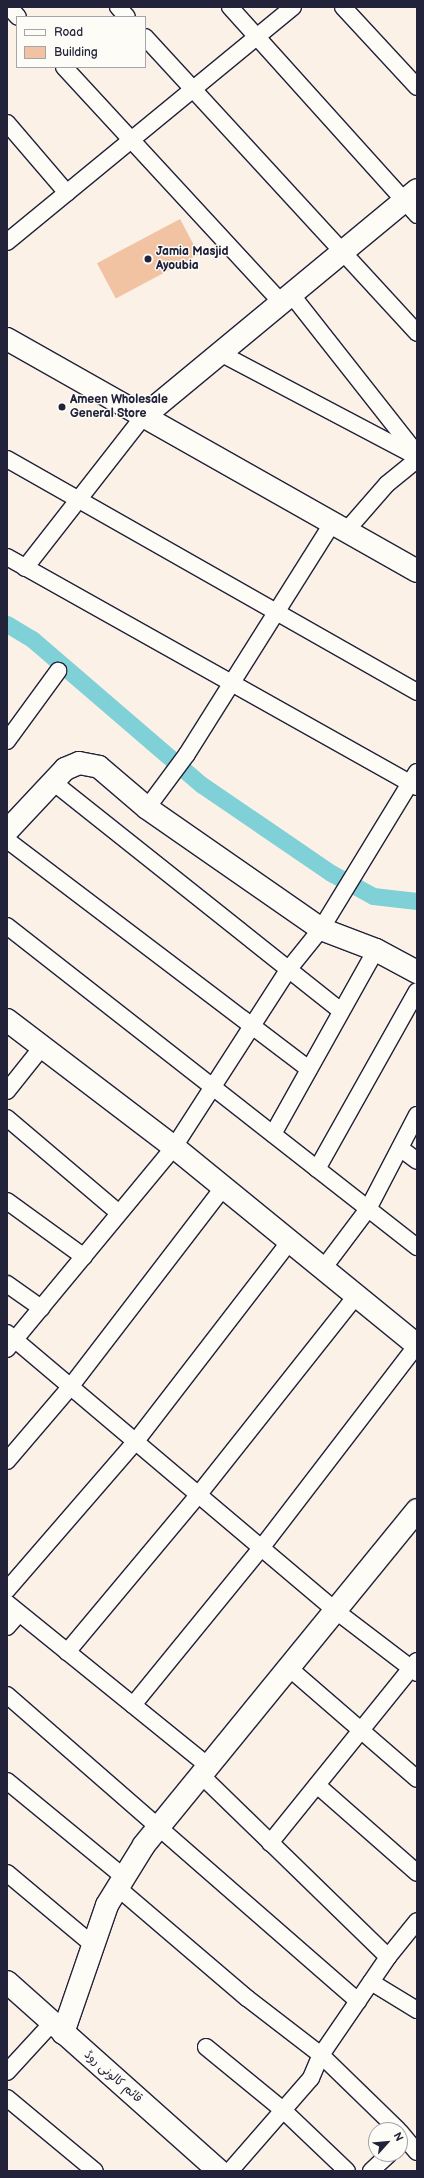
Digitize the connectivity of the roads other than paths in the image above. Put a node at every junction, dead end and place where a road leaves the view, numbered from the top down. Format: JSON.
{"nodes":[{"id":1,"x":9,"y":7,"type":"edge"},
{"id":2,"x":118,"y":7,"type":"edge"},
{"id":3,"x":230,"y":7,"type":"edge"},
{"id":4,"x":292,"y":7,"type":"edge"},
{"id":5,"x":343,"y":7,"type":"edge"},
{"id":6,"x":17,"y":16,"type":"edge"},
{"id":7,"x":126,"y":16,"type":"edge"},
{"id":8,"x":256,"y":37,"type":"junction"},
{"id":9,"x":146,"y":38,"type":"edge"},
{"id":10,"x":65,"y":68,"type":"edge"},
{"id":11,"x":417,"y":87,"type":"edge"},
{"id":12,"x":193,"y":89,"type":"junction"},
{"id":13,"x":7,"y":123,"type":"edge"},
{"id":14,"x":131,"y":140,"type":"junction"},
{"id":15,"x":66,"y":193,"type":"junction"},
{"id":16,"x":413,"y":202,"type":"edge"},
{"id":17,"x":8,"y":240,"type":"edge"},
{"id":18,"x":342,"y":252,"type":"junction"},
{"id":19,"x":286,"y":298,"type":"junction"},
{"id":20,"x":417,"y":334,"type":"edge"},
{"id":21,"x":7,"y":339,"type":"edge"},
{"id":22,"x":220,"y":353,"type":"junction"},
{"id":23,"x":143,"y":417,"type":"junction"},
{"id":24,"x":417,"y":455,"type":"edge"},
{"id":25,"x":7,"y":459,"type":"edge"},
{"id":26,"x":417,"y":460,"type":"edge"},
{"id":27,"x":78,"y":499,"type":"junction"},
{"id":28,"x":339,"y":528,"type":"junction"},
{"id":29,"x":7,"y":557,"type":"edge"},
{"id":30,"x":25,"y":568,"type":"junction"},
{"id":31,"x":417,"y":571,"type":"edge"},
{"id":32,"x":275,"y":611,"type":"junction"},
{"id":33,"x":58,"y":670,"type":"dead end"},
{"id":34,"x":230,"y":684,"type":"junction"},
{"id":35,"x":417,"y":692,"type":"edge"},
{"id":36,"x":7,"y":741,"type":"edge"},
{"id":37,"x":415,"y":781,"type":"edge"},
{"id":38,"x":53,"y":782,"type":"junction"},
{"id":39,"x":147,"y":808,"type":"junction"},
{"id":40,"x":7,"y":831,"type":"edge"},
{"id":41,"x":7,"y":840,"type":"edge"},
{"id":42,"x":7,"y":926,"type":"edge"},
{"id":43,"x":321,"y":929,"type":"junction"},
{"id":44,"x":376,"y":950,"type":"junction"},
{"id":45,"x":288,"y":970,"type":"junction"},
{"id":46,"x":417,"y":972,"type":"edge"},
{"id":47,"x":417,"y":991,"type":"edge"},
{"id":48,"x":341,"y":1011,"type":"junction"},
{"id":49,"x":7,"y":1020,"type":"edge"},
{"id":50,"x":252,"y":1025,"type":"junction"},
{"id":51,"x":42,"y":1046,"type":"junction"},
{"id":52,"x":309,"y":1070,"type":"junction"},
{"id":53,"x":212,"y":1087,"type":"junction"},
{"id":54,"x":7,"y":1091,"type":"edge"},
{"id":55,"x":417,"y":1115,"type":"edge"},
{"id":56,"x":7,"y":1118,"type":"edge"},
{"id":57,"x":273,"y":1134,"type":"junction"},
{"id":58,"x":174,"y":1147,"type":"junction"},
{"id":59,"x":400,"y":1148,"type":"junction"},
{"id":60,"x":417,"y":1161,"type":"edge"},
{"id":61,"x":317,"y":1169,"type":"junction"},
{"id":62,"x":223,"y":1188,"type":"junction"},
{"id":63,"x":7,"y":1201,"type":"edge"},
{"id":64,"x":368,"y":1209,"type":"junction"},
{"id":65,"x":118,"y":1212,"type":"junction"},
{"id":66,"x":289,"y":1242,"type":"junction"},
{"id":67,"x":417,"y":1247,"type":"edge"},
{"id":68,"x":84,"y":1257,"type":"junction"},
{"id":69,"x":322,"y":1270,"type":"junction"},
{"id":70,"x":7,"y":1284,"type":"edge"},
{"id":71,"x":355,"y":1297,"type":"junction"},
{"id":72,"x":41,"y":1308,"type":"junction"},
{"id":73,"x":10,"y":1340,"type":"edge"},
{"id":74,"x":417,"y":1345,"type":"edge"},
{"id":75,"x":71,"y":1386,"type":"junction"},
{"id":76,"x":136,"y":1441,"type":"junction"},
{"id":77,"x":7,"y":1461,"type":"edge"},
{"id":78,"x":199,"y":1494,"type":"junction"},
{"id":79,"x":413,"y":1522,"type":"edge"},
{"id":80,"x":262,"y":1547,"type":"junction"},
{"id":81,"x":7,"y":1590,"type":"edge"},
{"id":82,"x":7,"y":1603,"type":"edge"},
{"id":83,"x":336,"y":1610,"type":"junction"},
{"id":84,"x":19,"y":1613,"type":"junction"},
{"id":85,"x":7,"y":1627,"type":"edge"},
{"id":86,"x":67,"y":1652,"type":"junction"},
{"id":87,"x":289,"y":1668,"type":"junction"},
{"id":88,"x":415,"y":1668,"type":"edge"},
{"id":89,"x":7,"y":1696,"type":"edge"},
{"id":90,"x":133,"y":1705,"type":"junction"},
{"id":91,"x":361,"y":1730,"type":"junction"},
{"id":92,"x":204,"y":1771,"type":"junction"},
{"id":93,"x":417,"y":1779,"type":"edge"},
{"id":94,"x":7,"y":1781,"type":"edge"},
{"id":95,"x":317,"y":1785,"type":"junction"},
{"id":96,"x":160,"y":1826,"type":"junction"},
{"id":97,"x":270,"y":1843,"type":"junction"},
{"id":98,"x":7,"y":1873,"type":"edge"},
{"id":99,"x":417,"y":1873,"type":"edge"},
{"id":100,"x":121,"y":1882,"type":"junction"},
{"id":101,"x":416,"y":1924,"type":"edge"},
{"id":102,"x":93,"y":1945,"type":"junction"},
{"id":103,"x":388,"y":1957,"type":"junction"},
{"id":104,"x":7,"y":1982,"type":"edge"},
{"id":105,"x":371,"y":1982,"type":"junction"},
{"id":106,"x":358,"y":2001,"type":"junction"},
{"id":107,"x":417,"y":2010,"type":"edge"},
{"id":108,"x":57,"y":2028,"type":"junction"},
{"id":109,"x":206,"y":2047,"type":"dead end"},
{"id":110,"x":321,"y":2055,"type":"junction"},
{"id":111,"x":7,"y":2072,"type":"edge"},
{"id":112,"x":7,"y":2098,"type":"edge"},
{"id":113,"x":283,"y":2110,"type":"junction"},
{"id":114,"x":391,"y":2122,"type":"edge"},
{"id":115,"x":408,"y":2140,"type":"edge"},
{"id":116,"x":417,"y":2152,"type":"edge"},
{"id":117,"x":381,"y":2162,"type":"edge"},
{"id":118,"x":95,"y":2171,"type":"edge"},
{"id":119,"x":219,"y":2171,"type":"edge"},
{"id":120,"x":230,"y":2171,"type":"edge"},
{"id":121,"x":347,"y":2171,"type":"edge"},
{"id":122,"x":371,"y":2171,"type":"edge"}],
"edges":[{"from":1,"to":6,"type":"street"},
{"from":2,"to":7,"type":"street"},
{"from":3,"to":8,"type":"street"},
{"from":4,"to":8,"type":"street"},
{"from":5,"to":11,"type":"street"},
{"from":8,"to":12,"type":"street"},
{"from":8,"to":16,"type":"street"},
{"from":9,"to":12,"type":"street"},
{"from":10,"to":14,"type":"street"},
{"from":12,"to":14,"type":"street"},
{"from":12,"to":18,"type":"street"},
{"from":13,"to":15,"type":"street"},
{"from":14,"to":15,"type":"street"},
{"from":14,"to":19,"type":"street"},
{"from":15,"to":17,"type":"street"},
{"from":16,"to":18,"type":"street"},
{"from":18,"to":19,"type":"street"},
{"from":18,"to":20,"type":"street"},
{"from":19,"to":22,"type":"street"},
{"from":19,"to":24,"type":"street"},
{"from":21,"to":23,"type":"street"},
{"from":22,"to":23,"type":"street"},
{"from":22,"to":24,"type":"street"},
{"from":23,"to":27,"type":"street"},
{"from":23,"to":28,"type":"street"},
{"from":25,"to":27,"type":"street"},
{"from":26,"to":28,"type":"street"},
{"from":27,"to":30,"type":"street"},
{"from":27,"to":32,"type":"street"},
{"from":28,"to":31,"type":"street"},
{"from":28,"to":32,"type":"street"},
{"from":29,"to":30,"type":"street"},
{"from":30,"to":34,"type":"street"},
{"from":32,"to":34,"type":"street"},
{"from":32,"to":35,"type":"street"},
{"from":33,"to":36,"type":"street"},
{"from":34,"to":37,"type":"street"},
{"from":34,"to":39,"type":"street"},
{"from":37,"to":43,"type":"street"},
{"from":38,"to":39,"type":"street"},
{"from":38,"to":40,"type":"street"},
{"from":38,"to":45,"type":"street"},
{"from":39,"to":43,"type":"street"},
{"from":41,"to":50,"type":"street"},
{"from":42,"to":53,"type":"street"},
{"from":43,"to":44,"type":"street"},
{"from":43,"to":45,"type":"street"},
{"from":44,"to":46,"type":"street"},
{"from":44,"to":48,"type":"street"},
{"from":45,"to":48,"type":"street"},
{"from":45,"to":50,"type":"street"},
{"from":47,"to":61,"type":"street"},
{"from":48,"to":52,"type":"street"},
{"from":49,"to":51,"type":"street"},
{"from":50,"to":52,"type":"street"},
{"from":50,"to":53,"type":"street"},
{"from":51,"to":54,"type":"street"},
{"from":51,"to":58,"type":"street"},
{"from":52,"to":57,"type":"street"},
{"from":53,"to":57,"type":"street"},
{"from":53,"to":58,"type":"street"},
{"from":55,"to":59,"type":"street"},
{"from":56,"to":65,"type":"street"},
{"from":57,"to":61,"type":"street"},
{"from":58,"to":62,"type":"street"},
{"from":58,"to":65,"type":"street"},
{"from":59,"to":60,"type":"street"},
{"from":59,"to":64,"type":"street"},
{"from":61,"to":64,"type":"street"},
{"from":62,"to":66,"type":"street"},
{"from":62,"to":75,"type":"street"},
{"from":63,"to":68,"type":"street"},
{"from":64,"to":67,"type":"street"},
{"from":64,"to":69,"type":"street"},
{"from":65,"to":68,"type":"street"},
{"from":66,"to":69,"type":"street"},
{"from":66,"to":76,"type":"street"},
{"from":68,"to":72,"type":"street"},
{"from":69,"to":71,"type":"street"},
{"from":70,"to":72,"type":"street"},
{"from":71,"to":74,"type":"street"},
{"from":71,"to":78,"type":"street"},
{"from":72,"to":73,"type":"street"},
{"from":73,"to":75,"type":"street"},
{"from":74,"to":80,"type":"street"},
{"from":75,"to":76,"type":"street"},
{"from":75,"to":77,"type":"street"},
{"from":76,"to":78,"type":"street"},
{"from":76,"to":81,"type":"street"},
{"from":78,"to":80,"type":"street"},
{"from":78,"to":86,"type":"street"},
{"from":79,"to":83,"type":"street"},
{"from":80,"to":83,"type":"street"},
{"from":80,"to":90,"type":"street"},
{"from":82,"to":84,"type":"street"},
{"from":83,"to":87,"type":"street"},
{"from":83,"to":88,"type":"street"},
{"from":84,"to":85,"type":"street"},
{"from":84,"to":86,"type":"street"},
{"from":86,"to":90,"type":"street"},
{"from":87,"to":91,"type":"street"},
{"from":87,"to":92,"type":"street"},
{"from":88,"to":91,"type":"street"},
{"from":89,"to":96,"type":"street"},
{"from":90,"to":92,"type":"street"},
{"from":91,"to":93,"type":"street"},
{"from":91,"to":95,"type":"street"},
{"from":92,"to":96,"type":"street"},
{"from":92,"to":97,"type":"street"},
{"from":94,"to":100,"type":"street"},
{"from":95,"to":97,"type":"street"},
{"from":95,"to":99,"type":"street"},
{"from":96,"to":100,"type":"street"},
{"from":96,"to":106,"type":"street"},
{"from":97,"to":103,"type":"street"},
{"from":98,"to":102,"type":"street"},
{"from":100,"to":102,"type":"street"},
{"from":100,"to":110,"type":"street"},
{"from":101,"to":103,"type":"street"},
{"from":102,"to":108,"type":"street"},
{"from":103,"to":105,"type":"street"},
{"from":104,"to":108,"type":"street","name":"قائم کالونی روڈ"},
{"from":105,"to":106,"type":"street"},
{"from":105,"to":107,"type":"street"},
{"from":106,"to":110,"type":"street"},
{"from":108,"to":111,"type":"street"},
{"from":108,"to":119,"type":"street","name":"قائم کالونی روڈ"},
{"from":109,"to":113,"type":"street"},
{"from":110,"to":113,"type":"street"},
{"from":110,"to":114,"type":"street"},
{"from":112,"to":118,"type":"street"},
{"from":113,"to":120,"type":"street"},
{"from":113,"to":121,"type":"street"},
{"from":115,"to":116,"type":"street"},
{"from":117,"to":122,"type":"street"}]}
